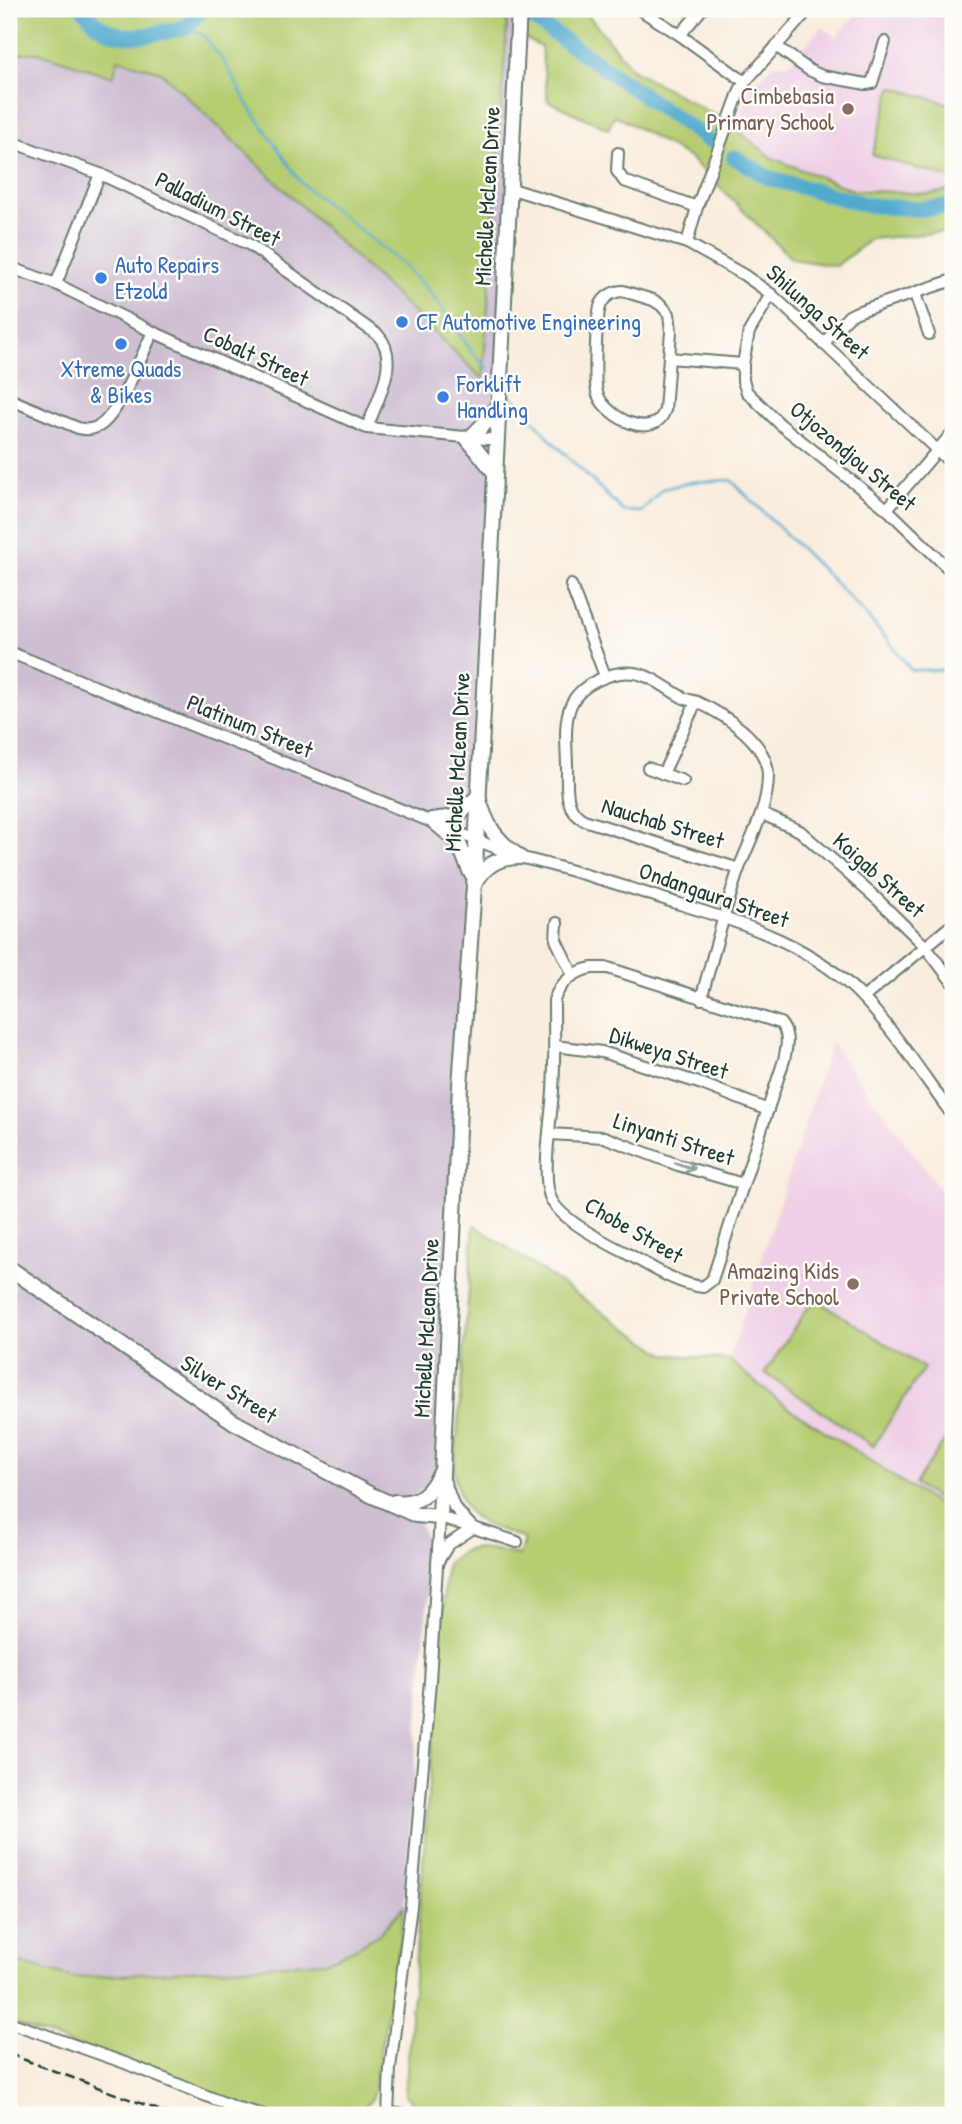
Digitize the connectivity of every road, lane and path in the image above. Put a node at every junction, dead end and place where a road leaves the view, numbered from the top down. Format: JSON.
{"nodes":[{"id":1,"x":519,"y":9,"type":"edge"},
{"id":2,"x":639,"y":9,"type":"edge"},
{"id":3,"x":702,"y":9,"type":"edge"},
{"id":4,"x":809,"y":9,"type":"edge"},
{"id":5,"x":680,"y":34,"type":"junction"},
{"id":6,"x":885,"y":42,"type":"dead end"},
{"id":7,"x":776,"y":46,"type":"junction"},
{"id":8,"x":745,"y":82,"type":"junction"},
{"id":9,"x":9,"y":141,"type":"edge"},
{"id":10,"x":618,"y":153,"type":"dead end"},
{"id":11,"x":100,"y":174,"type":"junction"},
{"id":12,"x":512,"y":189,"type":"junction"},
{"id":13,"x":696,"y":207,"type":"junction"},
{"id":14,"x":687,"y":243,"type":"junction"},
{"id":15,"x":9,"y":267,"type":"edge"},
{"id":16,"x":953,"y":280,"type":"edge"},
{"id":17,"x":56,"y":284,"type":"junction"},
{"id":18,"x":771,"y":294,"type":"junction"},
{"id":19,"x":915,"y":294,"type":"junction"},
{"id":20,"x":153,"y":331,"type":"junction"},
{"id":21,"x":929,"y":334,"type":"dead end"},
{"id":22,"x":823,"y":344,"type":"junction"},
{"id":23,"x":669,"y":358,"type":"junction"},
{"id":24,"x":743,"y":364,"type":"junction"},
{"id":25,"x":9,"y":399,"type":"edge"},
{"id":26,"x":499,"y":403,"type":"junction"},
{"id":27,"x":367,"y":428,"type":"junction"},
{"id":28,"x":953,"y":432,"type":"edge"},
{"id":29,"x":469,"y":438,"type":"junction"},
{"id":30,"x":498,"y":440,"type":"junction"},
{"id":31,"x":938,"y":451,"type":"junction"},
{"id":32,"x":953,"y":466,"type":"edge"},
{"id":33,"x":495,"y":473,"type":"junction"},
{"id":34,"x":887,"y":509,"type":"junction"},
{"id":35,"x":953,"y":573,"type":"edge"},
{"id":36,"x":571,"y":585,"type":"dead end"},
{"id":37,"x":9,"y":652,"type":"edge"},
{"id":38,"x":605,"y":676,"type":"junction"},
{"id":39,"x":696,"y":702,"type":"junction"},
{"id":40,"x":648,"y":768,"type":"dead end"},
{"id":41,"x":663,"y":774,"type":"junction"},
{"id":42,"x":683,"y":781,"type":"dead end"},
{"id":43,"x":478,"y":797,"type":"junction"},
{"id":44,"x":762,"y":814,"type":"junction"},
{"id":45,"x":432,"y":820,"type":"junction"},
{"id":46,"x":476,"y":839,"type":"junction"},
{"id":47,"x":519,"y":857,"type":"junction"},
{"id":48,"x":739,"y":869,"type":"junction"},
{"id":49,"x":474,"y":886,"type":"junction"},
{"id":50,"x":723,"y":917,"type":"junction"},
{"id":51,"x":557,"y":923,"type":"dead end"},
{"id":52,"x":953,"y":923,"type":"edge"},
{"id":53,"x":925,"y":946,"type":"junction"},
{"id":54,"x":573,"y":975,"type":"junction"},
{"id":55,"x":953,"y":983,"type":"edge"},
{"id":56,"x":863,"y":998,"type":"junction"},
{"id":57,"x":701,"y":999,"type":"junction"},
{"id":58,"x":555,"y":1046,"type":"junction"},
{"id":59,"x":768,"y":1110,"type":"junction"},
{"id":60,"x":953,"y":1116,"type":"edge"},
{"id":61,"x":549,"y":1134,"type":"junction"},
{"id":62,"x":743,"y":1184,"type":"junction"},
{"id":63,"x":9,"y":1268,"type":"edge"},
{"id":64,"x":442,"y":1469,"type":"junction"},
{"id":65,"x":390,"y":1502,"type":"junction"},
{"id":66,"x":440,"y":1517,"type":"junction"},
{"id":67,"x":473,"y":1528,"type":"junction"},
{"id":68,"x":516,"y":1542,"type":"dead end"},
{"id":69,"x":436,"y":1564,"type":"junction"},
{"id":70,"x":9,"y":2022,"type":"edge"},
{"id":71,"x":386,"y":2114,"type":"edge"},
{"id":72,"x":264,"y":2115,"type":"edge"},
{"id":73,"x":403,"y":2115,"type":"edge"}],
"edges":[{"from":1,"to":12,"type":"street","name":"Michelle McLean Drive"},
{"from":2,"to":5,"type":"street"},
{"from":3,"to":5,"type":"street"},
{"from":4,"to":7,"type":"street"},
{"from":5,"to":8,"type":"street"},
{"from":6,"to":7,"type":"street"},
{"from":7,"to":8,"type":"street"},
{"from":8,"to":13,"type":"street"},
{"from":9,"to":11,"type":"street","name":"Palladium Street"},
{"from":10,"to":13,"type":"street"},
{"from":11,"to":17,"type":"street"},
{"from":11,"to":27,"type":"street","name":"Palladium Street"},
{"from":12,"to":14,"type":"street","name":"Shilunga Street"},
{"from":12,"to":26,"type":"street","name":"Michelle McLean Drive"},
{"from":13,"to":14,"type":"street"},
{"from":14,"to":18,"type":"street","name":"Shilunga Street"},
{"from":15,"to":17,"type":"street","name":"Cobalt Street"},
{"from":16,"to":19,"type":"street"},
{"from":17,"to":20,"type":"street","name":"Cobalt Street"},
{"from":18,"to":22,"type":"street","name":"Shilunga Street"},
{"from":18,"to":24,"type":"street"},
{"from":19,"to":21,"type":"street"},
{"from":19,"to":22,"type":"street"},
{"from":20,"to":25,"type":"street"},
{"from":20,"to":27,"type":"street","name":"Cobalt Street"},
{"from":22,"to":31,"type":"street","name":"Shilunga Street"},
{"from":23,"to":23,"type":"street"},
{"from":23,"to":24,"type":"street"},
{"from":24,"to":34,"type":"street","name":"Otjozondjou Street"},
{"from":26,"to":29,"type":"street"},
{"from":26,"to":30,"type":"street","name":"Michelle McLean Drive"},
{"from":27,"to":29,"type":"street","name":"Cobalt Street"},
{"from":28,"to":31,"type":"street"},
{"from":29,"to":30,"type":"street","name":"Cobalt Street"},
{"from":29,"to":33,"type":"street"},
{"from":30,"to":33,"type":"street","name":"Michelle McLean Drive"},
{"from":31,"to":32,"type":"street","name":"Shilunga Street"},
{"from":31,"to":34,"type":"street"},
{"from":33,"to":43,"type":"street","name":"Michelle McLean Drive"},
{"from":34,"to":35,"type":"street","name":"Otjozondjou Street"},
{"from":36,"to":38,"type":"street"},
{"from":37,"to":45,"type":"street","name":"Platinum Street"},
{"from":38,"to":39,"type":"street","name":"Nauchab Street"},
{"from":38,"to":48,"type":"street","name":"Nauchab Street"},
{"from":39,"to":41,"type":"street"},
{"from":39,"to":44,"type":"street","name":"Nauchab Street"},
{"from":40,"to":41,"type":"street"},
{"from":41,"to":42,"type":"street"},
{"from":43,"to":45,"type":"street"},
{"from":43,"to":46,"type":"street","name":"Michelle McLean Drive"},
{"from":43,"to":47,"type":"street"},
{"from":44,"to":48,"type":"street","name":"Nauchab Street"},
{"from":44,"to":53,"type":"street","name":"Koigab Street"},
{"from":45,"to":46,"type":"street","name":"Platinum Street"},
{"from":45,"to":49,"type":"street"},
{"from":46,"to":47,"type":"street","name":"Ondangaura Street"},
{"from":46,"to":49,"type":"street","name":"Michelle McLean Drive"},
{"from":47,"to":49,"type":"street"},
{"from":47,"to":50,"type":"street","name":"Ondangaura Street"},
{"from":48,"to":50,"type":"street","name":"Nauchab Street"},
{"from":49,"to":64,"type":"street","name":"Michelle McLean Drive"},
{"from":50,"to":56,"type":"street","name":"Ondangaura Street"},
{"from":50,"to":57,"type":"street"},
{"from":51,"to":54,"type":"street"},
{"from":52,"to":53,"type":"street"},
{"from":53,"to":55,"type":"street","name":"Koigab Street"},
{"from":53,"to":56,"type":"street"},
{"from":54,"to":57,"type":"street","name":"Chobe Street"},
{"from":54,"to":58,"type":"street","name":"Chobe Street"},
{"from":56,"to":60,"type":"street","name":"Ondangaura Street"},
{"from":57,"to":59,"type":"street","name":"Chobe Street"},
{"from":58,"to":59,"type":"street","name":"Dikweya Street"},
{"from":58,"to":61,"type":"street","name":"Chobe Street"},
{"from":59,"to":62,"type":"street","name":"Chobe Street"},
{"from":61,"to":62,"type":"street","name":"Linyanti Street","one_way":true},
{"from":61,"to":62,"type":"street","name":"Chobe Street"},
{"from":63,"to":65,"type":"street","name":"Silver Street"},
{"from":64,"to":65,"type":"street"},
{"from":64,"to":66,"type":"street","name":"Michelle McLean Drive"},
{"from":64,"to":67,"type":"street"},
{"from":65,"to":66,"type":"street","name":"Silver Street"},
{"from":66,"to":67,"type":"street"},
{"from":66,"to":69,"type":"street"},
{"from":67,"to":68,"type":"street"},
{"from":67,"to":69,"type":"street"},
{"from":69,"to":71,"type":"street"},
{"from":70,"to":72,"type":"street"},
{"from":71,"to":73,"type":"street"}]}
